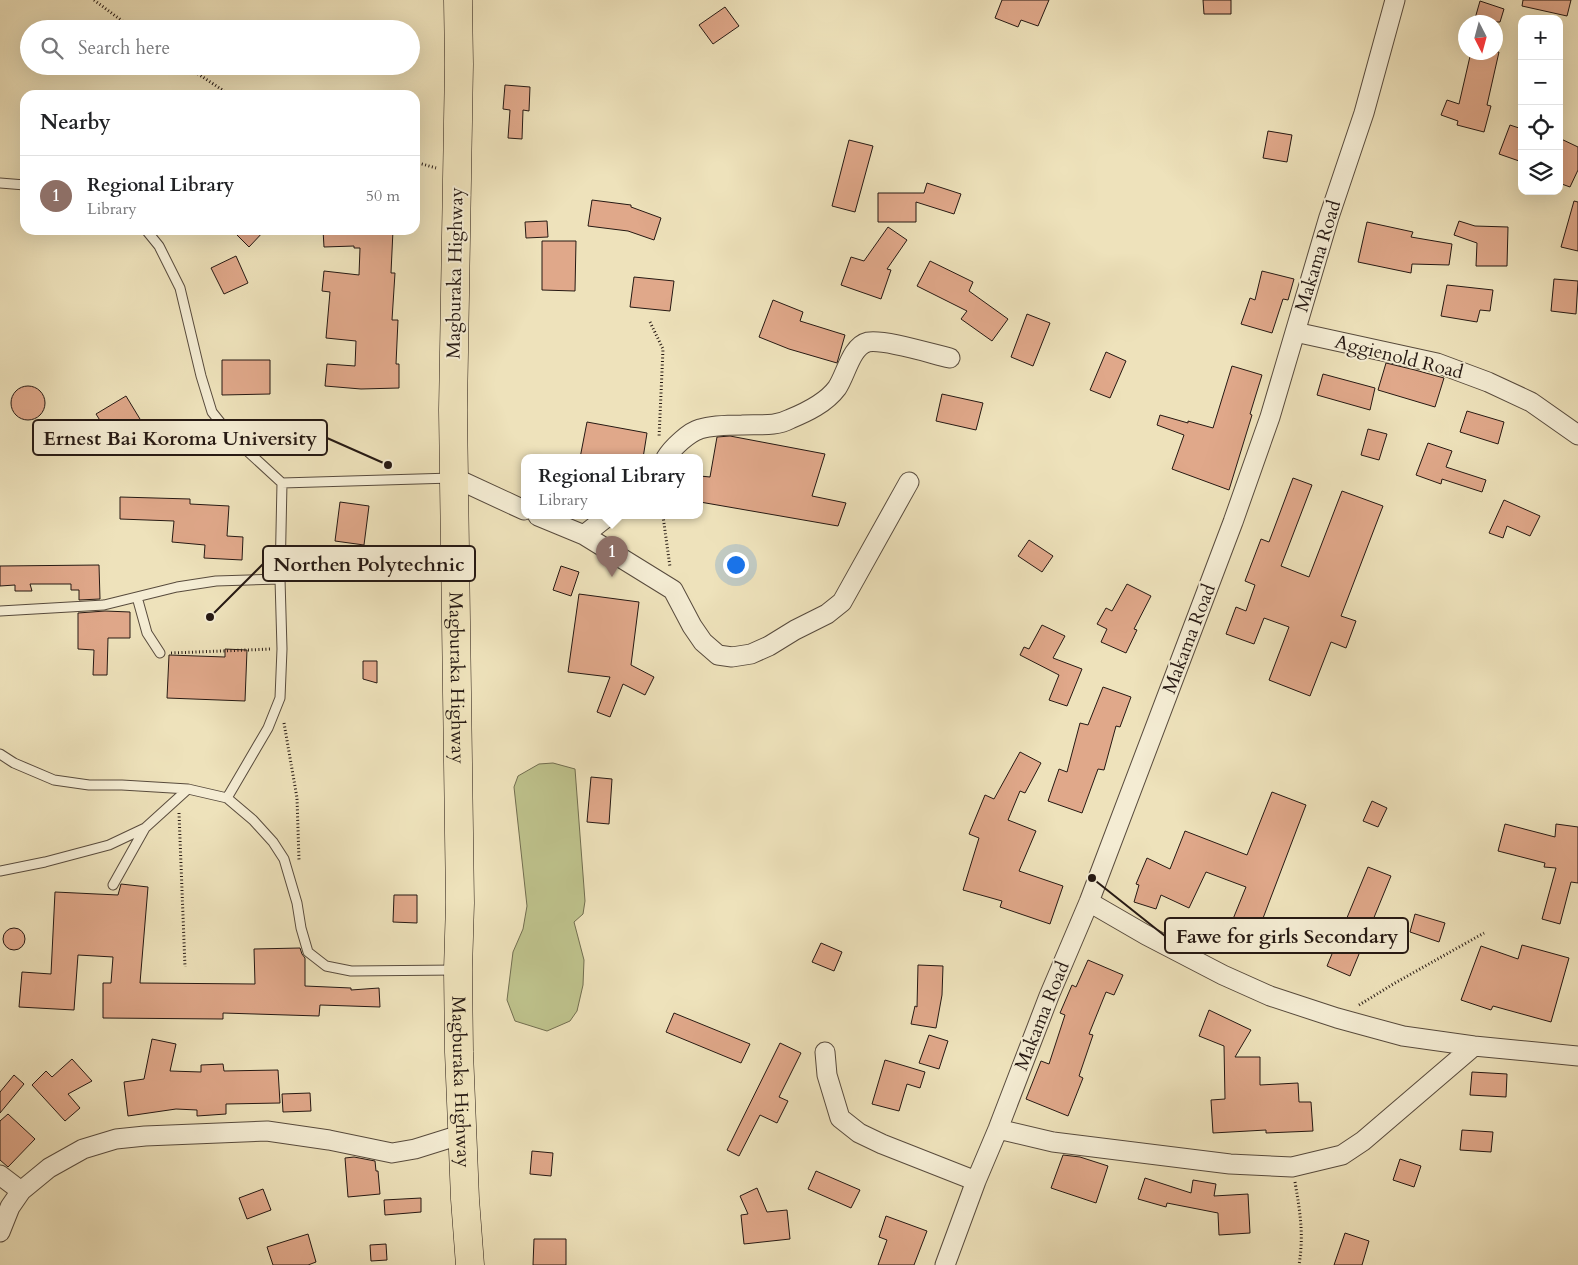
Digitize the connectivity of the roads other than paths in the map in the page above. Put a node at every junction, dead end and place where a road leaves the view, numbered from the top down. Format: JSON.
{"nodes":[{"id":1,"x":458,"y":0,"type":"edge"},
{"id":2,"x":1395,"y":0,"type":"edge"},
{"id":3,"x":0,"y":183,"type":"edge"},
{"id":4,"x":20,"y":185,"type":"edge"},
{"id":5,"x":150,"y":235,"type":"edge"},
{"id":6,"x":1295,"y":332,"type":"junction"},
{"id":7,"x":950,"y":358,"type":"dead end"},
{"id":8,"x":1578,"y":434,"type":"edge"},
{"id":9,"x":669,"y":454,"type":"edge"},
{"id":10,"x":455,"y":478,"type":"junction"},
{"id":11,"x":909,"y":482,"type":"dead end"},
{"id":12,"x":282,"y":483,"type":"junction"},
{"id":13,"x":521,"y":509,"type":"edge"},
{"id":14,"x":545,"y":519,"type":"edge"},
{"id":15,"x":604,"y":519,"type":"edge"},
{"id":16,"x":584,"y":535,"type":"junction"},
{"id":17,"x":280,"y":579,"type":"junction"},
{"id":18,"x":136,"y":597,"type":"junction"},
{"id":19,"x":0,"y":611,"type":"edge"},
{"id":20,"x":160,"y":653,"type":"road end"},
{"id":21,"x":0,"y":754,"type":"edge"},
{"id":22,"x":188,"y":789,"type":"junction"},
{"id":23,"x":227,"y":798,"type":"junction"},
{"id":24,"x":145,"y":828,"type":"junction"},
{"id":25,"x":0,"y":871,"type":"edge"},
{"id":26,"x":112,"y":885,"type":"dead end"},
{"id":27,"x":1089,"y":902,"type":"junction"},
{"id":28,"x":458,"y":970,"type":"junction"},
{"id":29,"x":1474,"y":1046,"type":"junction"},
{"id":30,"x":825,"y":1052,"type":"dead end"},
{"id":31,"x":1578,"y":1056,"type":"edge"},
{"id":32,"x":998,"y":1129,"type":"junction"},
{"id":33,"x":463,"y":1134,"type":"junction"},
{"id":34,"x":0,"y":1175,"type":"edge"},
{"id":35,"x":976,"y":1181,"type":"junction"},
{"id":36,"x":21,"y":1191,"type":"junction"},
{"id":37,"x":0,"y":1232,"type":"edge"},
{"id":38,"x":470,"y":1265,"type":"edge"},
{"id":39,"x":945,"y":1265,"type":"edge"}],
"edges":[{"from":1,"to":10,"type":"main road","name":"Magburaka Highway"},
{"from":2,"to":6,"type":"street","name":"Makama Road"},
{"from":3,"to":4,"type":"lane"},
{"from":5,"to":12,"type":"lane"},
{"from":6,"to":8,"type":"street","name":"Aggienold Road"},
{"from":6,"to":27,"type":"street","name":"Makama Road"},
{"from":7,"to":9,"type":"street"},
{"from":10,"to":12,"type":"lane"},
{"from":10,"to":13,"type":"street"},
{"from":10,"to":28,"type":"main road","name":"Magburaka Highway"},
{"from":11,"to":16,"type":"street"},
{"from":12,"to":17,"type":"lane"},
{"from":14,"to":16,"type":"street"},
{"from":15,"to":16,"type":"street"},
{"from":17,"to":18,"type":"lane"},
{"from":17,"to":23,"type":"lane"},
{"from":18,"to":19,"type":"lane"},
{"from":18,"to":20,"type":"lane"},
{"from":21,"to":22,"type":"lane"},
{"from":22,"to":23,"type":"lane"},
{"from":22,"to":24,"type":"lane"},
{"from":23,"to":28,"type":"lane"},
{"from":24,"to":25,"type":"lane"},
{"from":24,"to":26,"type":"lane"},
{"from":27,"to":29,"type":"street"},
{"from":27,"to":32,"type":"street","name":"Makama Road"},
{"from":28,"to":33,"type":"main road","name":"Magburaka Highway"},
{"from":29,"to":31,"type":"street"},
{"from":29,"to":32,"type":"street"},
{"from":30,"to":35,"type":"street"},
{"from":32,"to":35,"type":"street","name":"Makama Road"},
{"from":33,"to":36,"type":"street"},
{"from":33,"to":38,"type":"main road","name":"Magburaka Highway"},
{"from":34,"to":36,"type":"street"},
{"from":35,"to":39,"type":"street","name":"Makama Road"},
{"from":36,"to":37,"type":"street"}]}
